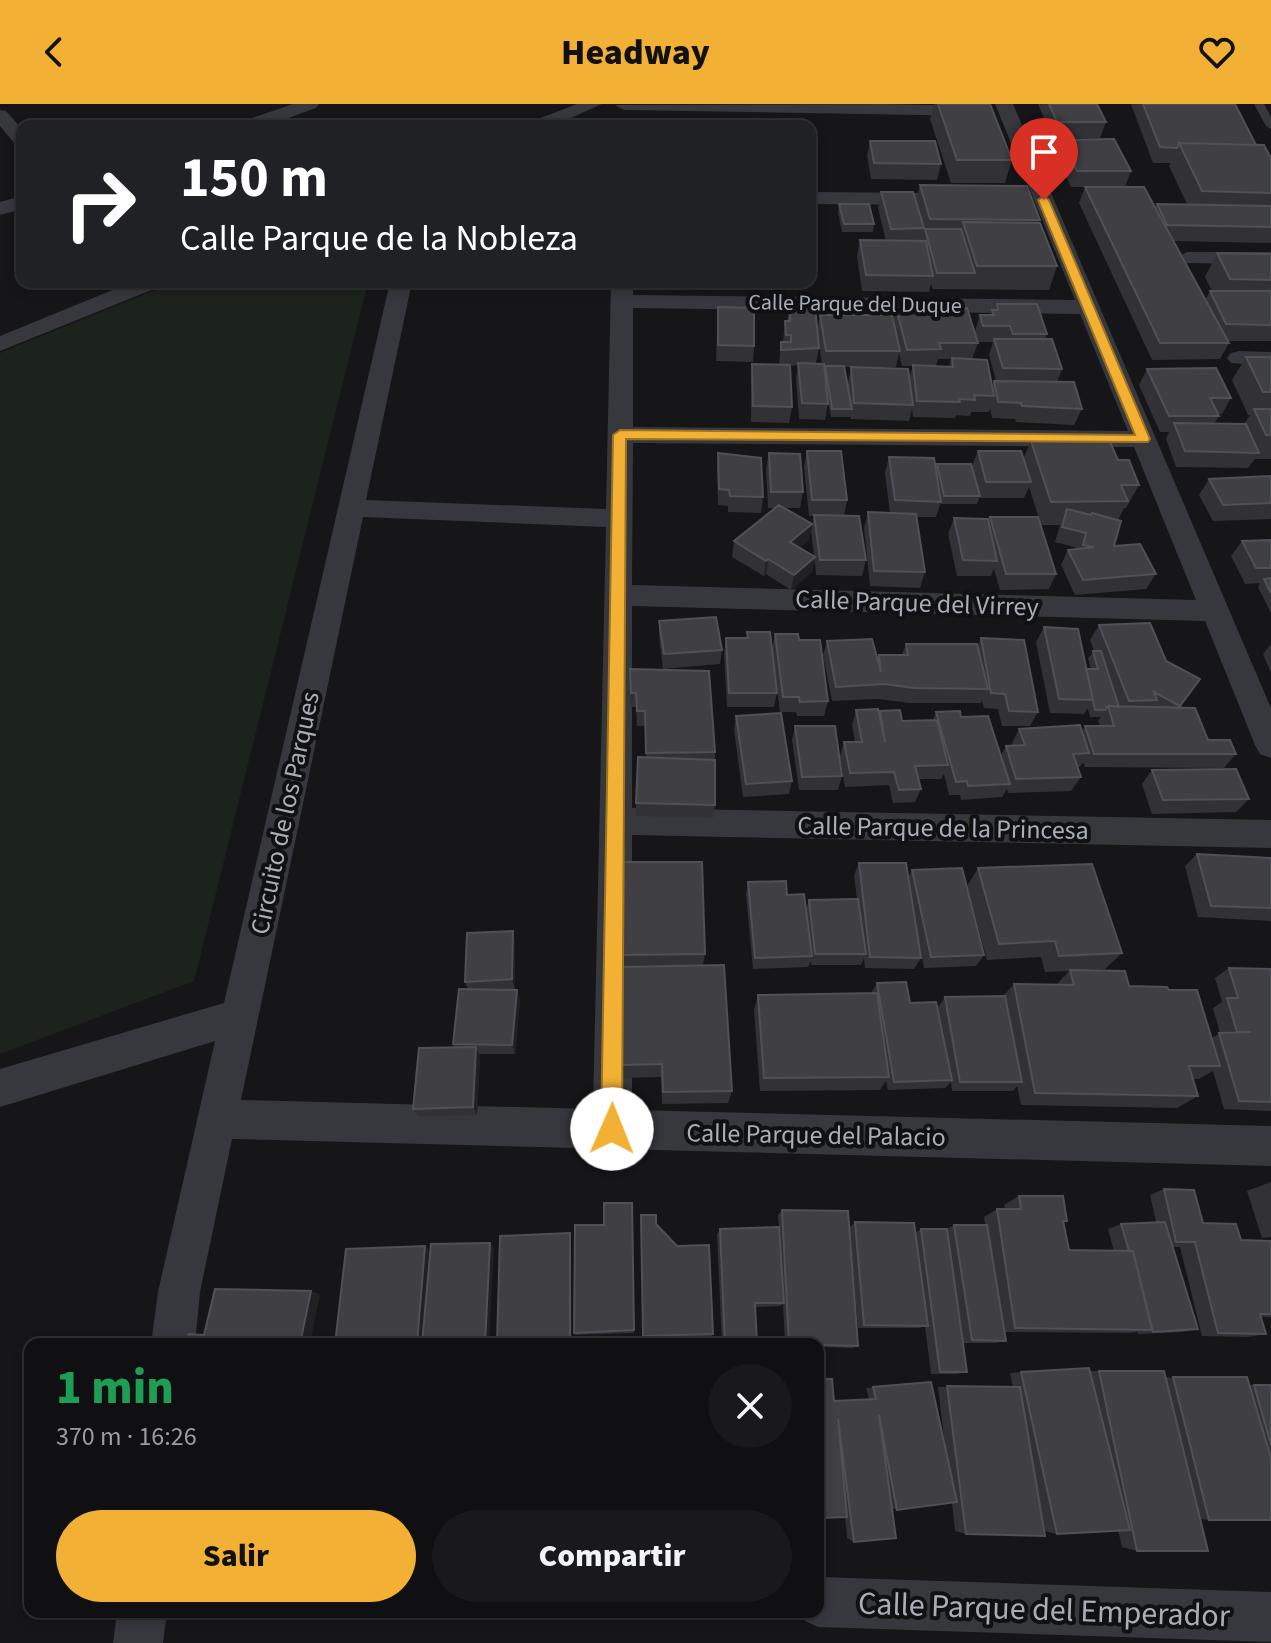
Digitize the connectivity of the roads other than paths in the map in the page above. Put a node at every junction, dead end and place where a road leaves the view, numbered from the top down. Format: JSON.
{"nodes":[{"id":1,"x":310,"y":104,"type":"edge"},
{"id":2,"x":593,"y":104,"type":"edge"},
{"id":3,"x":624,"y":104,"type":"edge"},
{"id":4,"x":1259,"y":104,"type":"edge"},
{"id":5,"x":1005,"y":108,"type":"edge"},
{"id":6,"x":0,"y":115,"type":"edge"},
{"id":7,"x":264,"y":120,"type":"edge"},
{"id":8,"x":552,"y":120,"type":"edge"},
{"id":9,"x":1271,"y":126,"type":"edge"},
{"id":10,"x":16,"y":133,"type":"edge"},
{"id":11,"x":816,"y":198,"type":"edge"},
{"id":12,"x":950,"y":199,"type":"edge"},
{"id":13,"x":1187,"y":258,"type":"edge"},
{"id":14,"x":1271,"y":258,"type":"edge"},
{"id":15,"x":136,"y":288,"type":"edge"},
{"id":16,"x":400,"y":288,"type":"edge"},
{"id":17,"x":622,"y":291,"type":"edge"},
{"id":18,"x":1089,"y":307,"type":"junction"},
{"id":19,"x":0,"y":344,"type":"edge"},
{"id":20,"x":1239,"y":358,"type":"dead end"},
{"id":21,"x":1271,"y":359,"type":"edge"},
{"id":22,"x":620,"y":435,"type":"junction"},
{"id":23,"x":1144,"y":439,"type":"junction"},
{"id":24,"x":351,"y":508,"type":"junction"},
{"id":25,"x":619,"y":519,"type":"junction"},
{"id":26,"x":618,"y":595,"type":"junction"},
{"id":27,"x":1215,"y":611,"type":"junction"},
{"id":28,"x":1271,"y":745,"type":"edge"},
{"id":29,"x":616,"y":821,"type":"junction"},
{"id":30,"x":1271,"y":834,"type":"edge"},
{"id":31,"x":240,"y":1016,"type":"junction"},
{"id":32,"x":0,"y":1088,"type":"edge"},
{"id":33,"x":217,"y":1119,"type":"junction"},
{"id":34,"x":612,"y":1129,"type":"junction"},
{"id":35,"x":1271,"y":1146,"type":"edge"},
{"id":36,"x":174,"y":1338,"type":"edge"},
{"id":37,"x":824,"y":1602,"type":"edge"},
{"id":38,"x":1271,"y":1617,"type":"edge"},
{"id":39,"x":141,"y":1618,"type":"edge"},
{"id":40,"x":138,"y":1643,"type":"edge"}],
"edges":[{"from":1,"to":7,"type":"street"},
{"from":2,"to":8,"type":"street"},
{"from":3,"to":5,"type":"street"},
{"from":4,"to":9,"type":"lane"},
{"from":5,"to":18,"type":"street"},
{"from":6,"to":10,"type":"street"},
{"from":11,"to":12,"type":"street"},
{"from":13,"to":14,"type":"street"},
{"from":15,"to":19,"type":"street"},
{"from":16,"to":24,"type":"street","name":"Circuito de los Parques"},
{"from":17,"to":18,"type":"street","name":"Calle Parque del Duque"},
{"from":17,"to":22,"type":"street"},
{"from":18,"to":23,"type":"street"},
{"from":20,"to":21,"type":"street"},
{"from":22,"to":23,"type":"street"},
{"from":22,"to":25,"type":"street"},
{"from":23,"to":27,"type":"street"},
{"from":24,"to":25,"type":"street"},
{"from":24,"to":31,"type":"street","name":"Circuito de los Parques"},
{"from":25,"to":26,"type":"street"},
{"from":26,"to":27,"type":"street","name":"Calle Parque del Virrey"},
{"from":26,"to":29,"type":"street"},
{"from":27,"to":28,"type":"street"},
{"from":29,"to":30,"type":"street","name":"Calle Parque de la Princesa"},
{"from":29,"to":34,"type":"street"},
{"from":31,"to":32,"type":"street"},
{"from":31,"to":33,"type":"street","name":"Circuito de los Parques"},
{"from":33,"to":34,"type":"street","name":"Calle Parque del Palacio"},
{"from":33,"to":36,"type":"street","name":"Circuito de los Parques"},
{"from":34,"to":35,"type":"street","name":"Calle Parque del Palacio"},
{"from":37,"to":38,"type":"street","name":"Calle Parque del Emperador"},
{"from":39,"to":40,"type":"street"}]}
